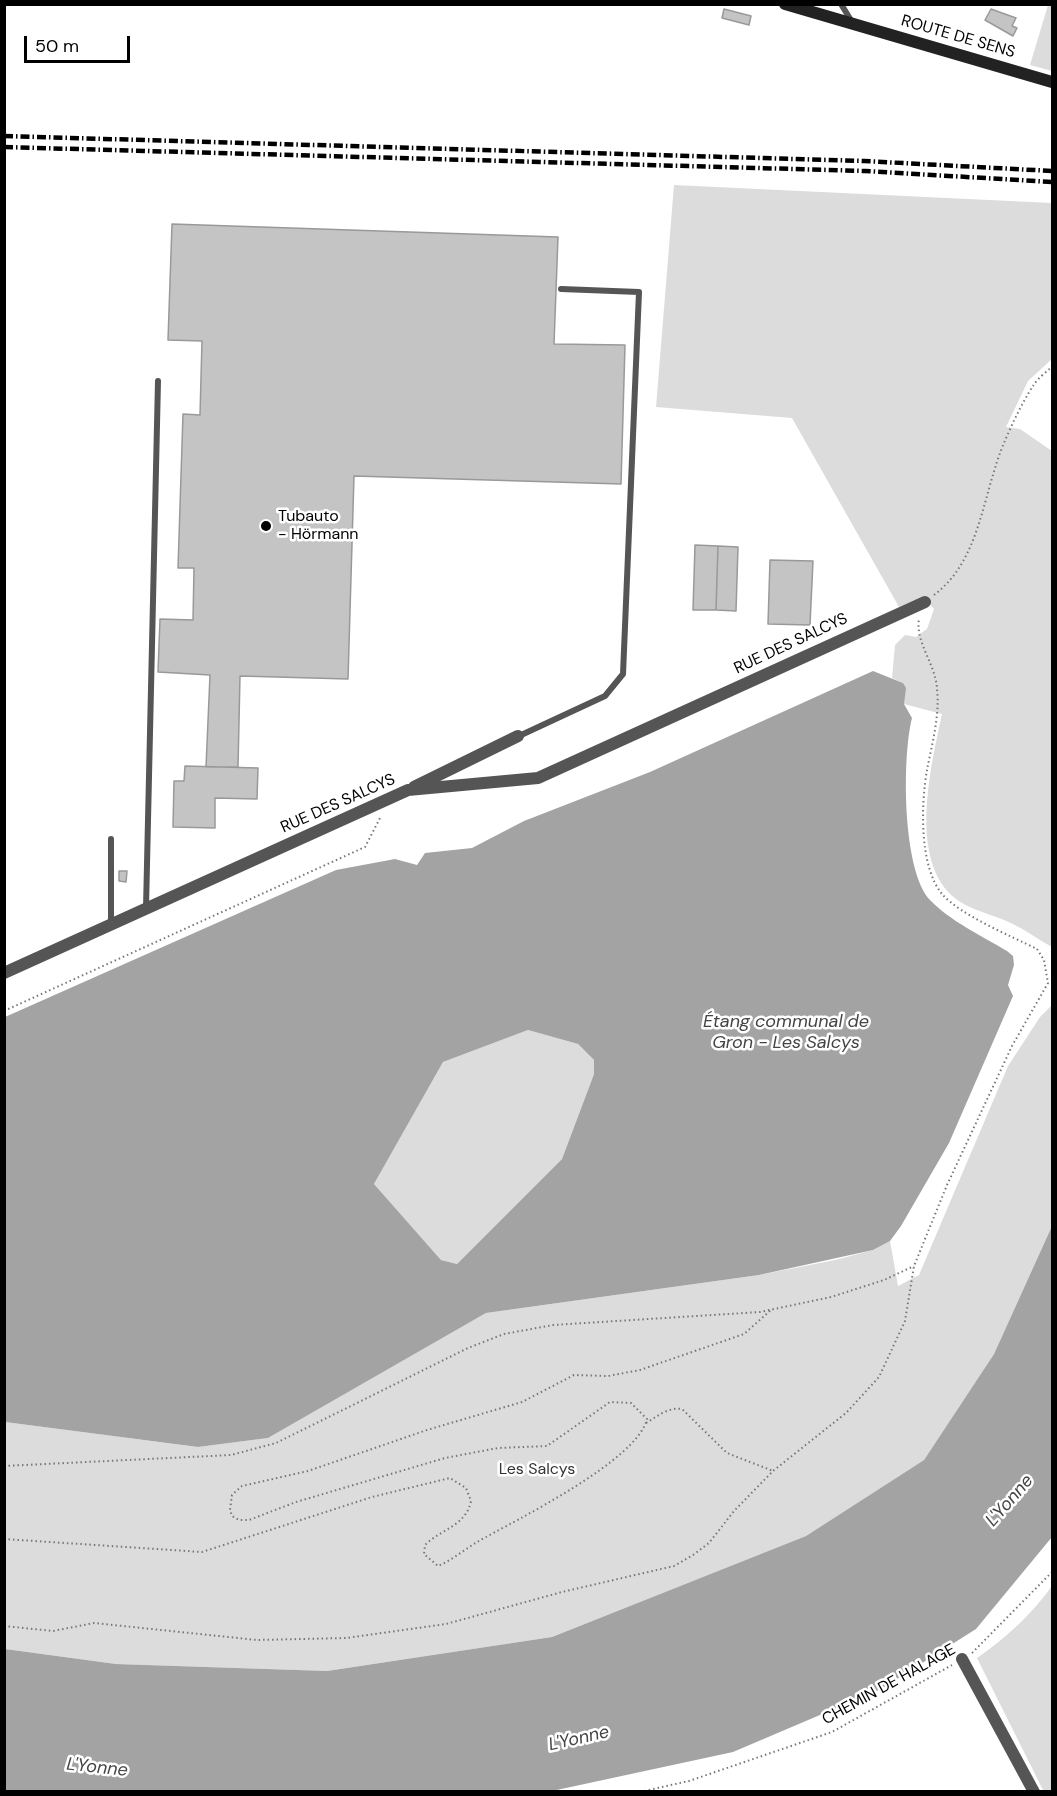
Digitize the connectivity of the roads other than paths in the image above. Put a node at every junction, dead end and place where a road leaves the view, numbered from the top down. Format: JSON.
{"nodes":[{"id":1,"x":785,"y":4,"type":"edge"},
{"id":2,"x":841,"y":4,"type":"edge"},
{"id":3,"x":853,"y":25,"type":"junction"},
{"id":4,"x":1053,"y":82,"type":"edge"},
{"id":5,"x":561,"y":289,"type":"dead end"},
{"id":6,"x":158,"y":381,"type":"dead end"},
{"id":7,"x":925,"y":602,"type":"road end"},
{"id":8,"x":518,"y":736,"type":"joint"},
{"id":9,"x":408,"y":790,"type":"junction"},
{"id":10,"x":111,"y":839,"type":"dead end"},
{"id":11,"x":146,"y":908,"type":"junction"},
{"id":12,"x":111,"y":924,"type":"junction"},
{"id":13,"x":4,"y":973,"type":"edge"},
{"id":14,"x":962,"y":1659,"type":"road end"},
{"id":15,"x":1034,"y":1791,"type":"edge"}],
"edges":[{"from":1,"to":3,"type":"main road","name":"ROUTE DE SENS"},
{"from":2,"to":3,"type":"lane"},
{"from":3,"to":4,"type":"main road","name":"ROUTE DE SENS"},
{"from":5,"to":8,"type":"lane"},
{"from":6,"to":11,"type":"lane"},
{"from":7,"to":9,"type":"street","name":"RUE DES SALCYS"},
{"from":8,"to":9,"type":"street"},
{"from":9,"to":11,"type":"street","name":"RUE DES SALCYS"},
{"from":10,"to":12,"type":"lane"},
{"from":11,"to":12,"type":"street","name":"RUE DES SALCYS"},
{"from":12,"to":13,"type":"street","name":"RUE DES SALCYS"},
{"from":14,"to":15,"type":"street"}]}
